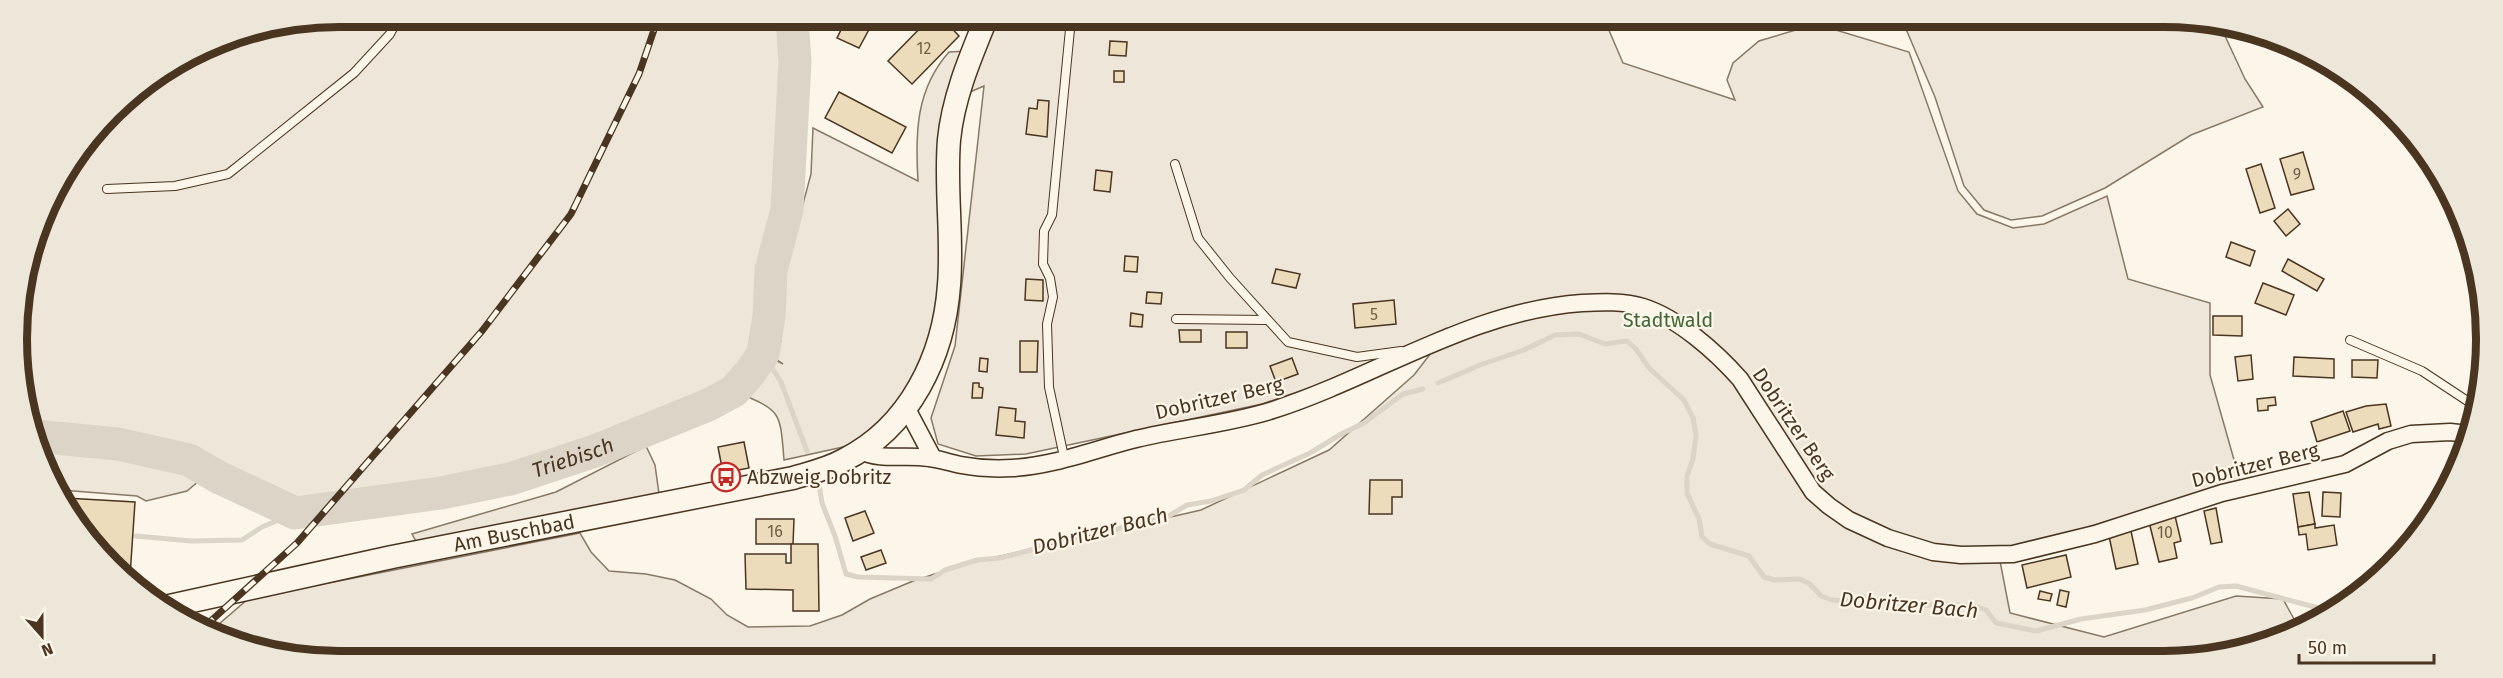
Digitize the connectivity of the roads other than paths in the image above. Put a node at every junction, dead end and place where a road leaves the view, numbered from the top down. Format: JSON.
{"nodes":[{"id":1,"x":394,"y":27,"type":"edge"},
{"id":2,"x":983,"y":27,"type":"edge"},
{"id":3,"x":1070,"y":27,"type":"edge"},
{"id":4,"x":1175,"y":164,"type":"dead end"},
{"id":5,"x":107,"y":189,"type":"dead end"},
{"id":6,"x":1176,"y":319,"type":"dead end"},
{"id":7,"x":1267,"y":320,"type":"junction"},
{"id":8,"x":2350,"y":340,"type":"dead end"},
{"id":9,"x":1417,"y":349,"type":"junction"},
{"id":10,"x":2469,"y":402,"type":"edge"},
{"id":11,"x":906,"y":407,"type":"junction"},
{"id":12,"x":2461,"y":433,"type":"edge"},
{"id":13,"x":860,"y":452,"type":"junction"},
{"id":14,"x":933,"y":458,"type":"junction"},
{"id":15,"x":1064,"y":458,"type":"junction"},
{"id":16,"x":176,"y":605,"type":"edge"}],
"edges":[{"from":1,"to":5,"type":"lane"},
{"from":2,"to":11,"type":"main road","name":"Am Buschbad"},
{"from":3,"to":15,"type":"lane"},
{"from":4,"to":7,"type":"lane"},
{"from":6,"to":7,"type":"lane"},
{"from":7,"to":9,"type":"lane"},
{"from":8,"to":10,"type":"lane"},
{"from":9,"to":12,"type":"street","name":"Dobritzer Berg"},
{"from":9,"to":15,"type":"street","name":"Dobritzer Berg"},
{"from":11,"to":13,"type":"main road","name":"Am Buschbad"},
{"from":11,"to":14,"type":"street"},
{"from":13,"to":14,"type":"street","name":"Dobritzer Berg"},
{"from":13,"to":16,"type":"main road","name":"Am Buschbad"},
{"from":14,"to":15,"type":"street","name":"Dobritzer Berg"}]}
